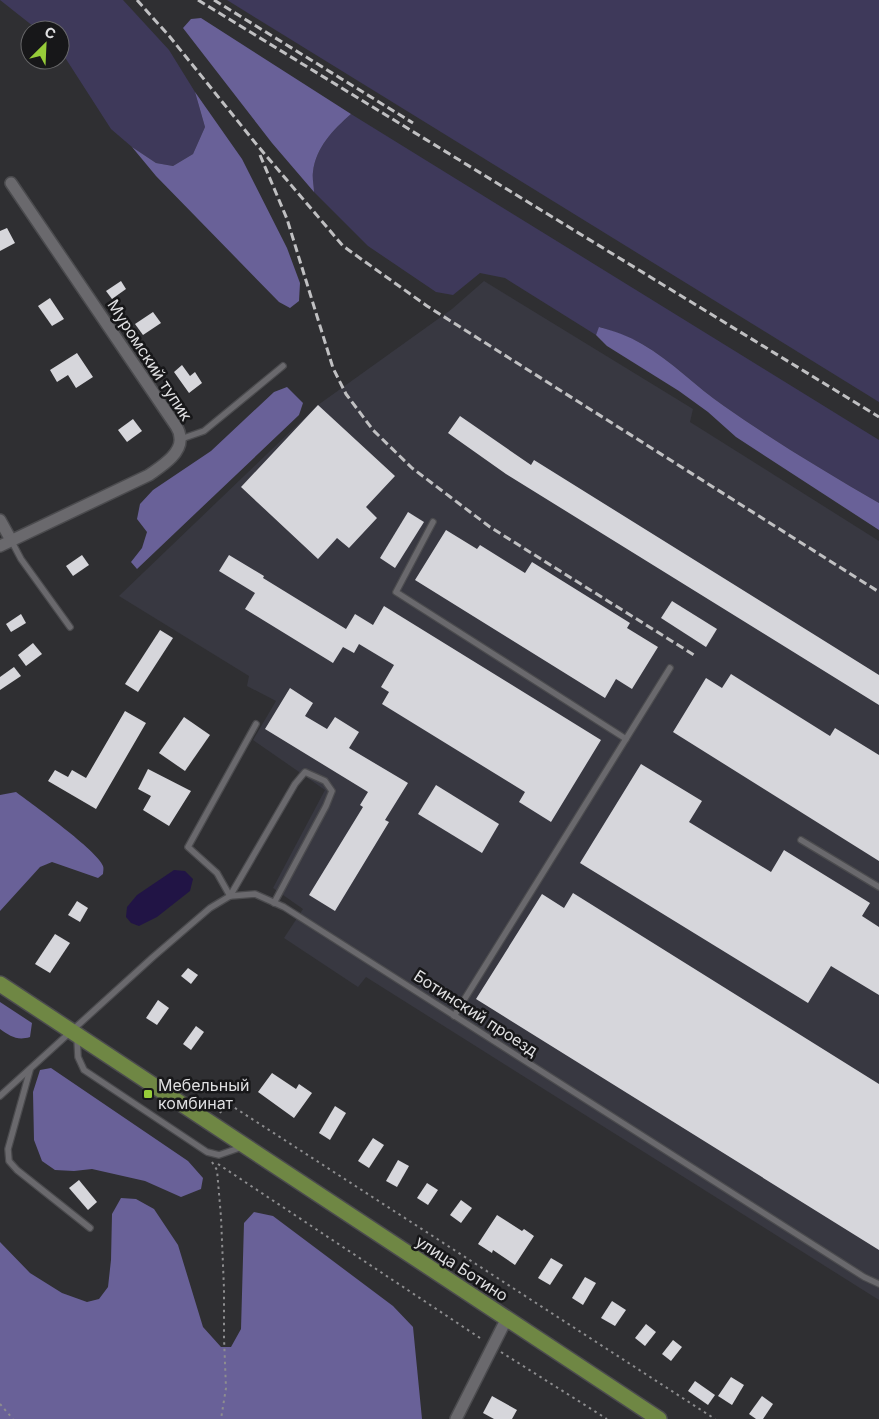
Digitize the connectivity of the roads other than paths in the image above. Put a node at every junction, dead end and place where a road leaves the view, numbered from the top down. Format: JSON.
{"nodes":[{"id":1,"x":10,"y":183,"type":"dead end"},
{"id":2,"x":284,"y":366,"type":"dead end"},
{"id":3,"x":181,"y":439,"type":"junction"},
{"id":4,"x":0,"y":520,"type":"edge"},
{"id":5,"x":433,"y":522,"type":"dead end"},
{"id":6,"x":11,"y":540,"type":"junction"},
{"id":7,"x":0,"y":546,"type":"edge"},
{"id":8,"x":70,"y":627,"type":"dead end"},
{"id":9,"x":670,"y":668,"type":"dead end"},
{"id":10,"x":256,"y":724,"type":"dead end"},
{"id":11,"x":626,"y":739,"type":"junction"},
{"id":12,"x":801,"y":840,"type":"dead end"},
{"id":13,"x":879,"y":887,"type":"edge"},
{"id":14,"x":230,"y":896,"type":"junction"},
{"id":15,"x":274,"y":902,"type":"junction"},
{"id":16,"x":0,"y":984,"type":"edge"},
{"id":17,"x":454,"y":1016,"type":"junction"},
{"id":18,"x":74,"y":1034,"type":"junction"},
{"id":19,"x":31,"y":1068,"type":"junction"},
{"id":20,"x":0,"y":1096,"type":"edge"},
{"id":21,"x":245,"y":1146,"type":"junction"},
{"id":22,"x":90,"y":1228,"type":"dead end"},
{"id":23,"x":879,"y":1284,"type":"edge"},
{"id":24,"x":507,"y":1318,"type":"junction"},
{"id":25,"x":456,"y":1419,"type":"edge"},
{"id":26,"x":659,"y":1419,"type":"edge"}],
"edges":[{"from":1,"to":3,"type":"street","name":"Муромский тупик"},
{"from":2,"to":3,"type":"lane"},
{"from":3,"to":6,"type":"street","name":"Муромский тупик"},
{"from":4,"to":6,"type":"street"},
{"from":5,"to":11,"type":"lane"},
{"from":6,"to":7,"type":"street","name":"Муромский тупик"},
{"from":6,"to":8,"type":"lane"},
{"from":9,"to":11,"type":"lane"},
{"from":10,"to":14,"type":"lane"},
{"from":11,"to":17,"type":"lane"},
{"from":12,"to":13,"type":"lane"},
{"from":14,"to":15,"type":"lane","name":"Ботинский проезд"},
{"from":14,"to":15,"type":"lane"},
{"from":14,"to":18,"type":"lane","name":"Ботинский проезд"},
{"from":15,"to":17,"type":"lane","name":"Ботинский проезд"},
{"from":16,"to":18,"type":"main road","name":"улица Ботино"},
{"from":17,"to":23,"type":"lane","name":"Ботинский проезд"},
{"from":18,"to":19,"type":"lane","name":"Ботинский проезд"},
{"from":18,"to":21,"type":"main road","name":"улица Ботино"},
{"from":18,"to":21,"type":"lane"},
{"from":19,"to":20,"type":"lane","name":"Ботинский проезд"},
{"from":19,"to":22,"type":"lane"},
{"from":21,"to":24,"type":"main road","name":"улица Ботино"},
{"from":24,"to":25,"type":"street"},
{"from":24,"to":26,"type":"main road","name":"улица Ботино"}]}
